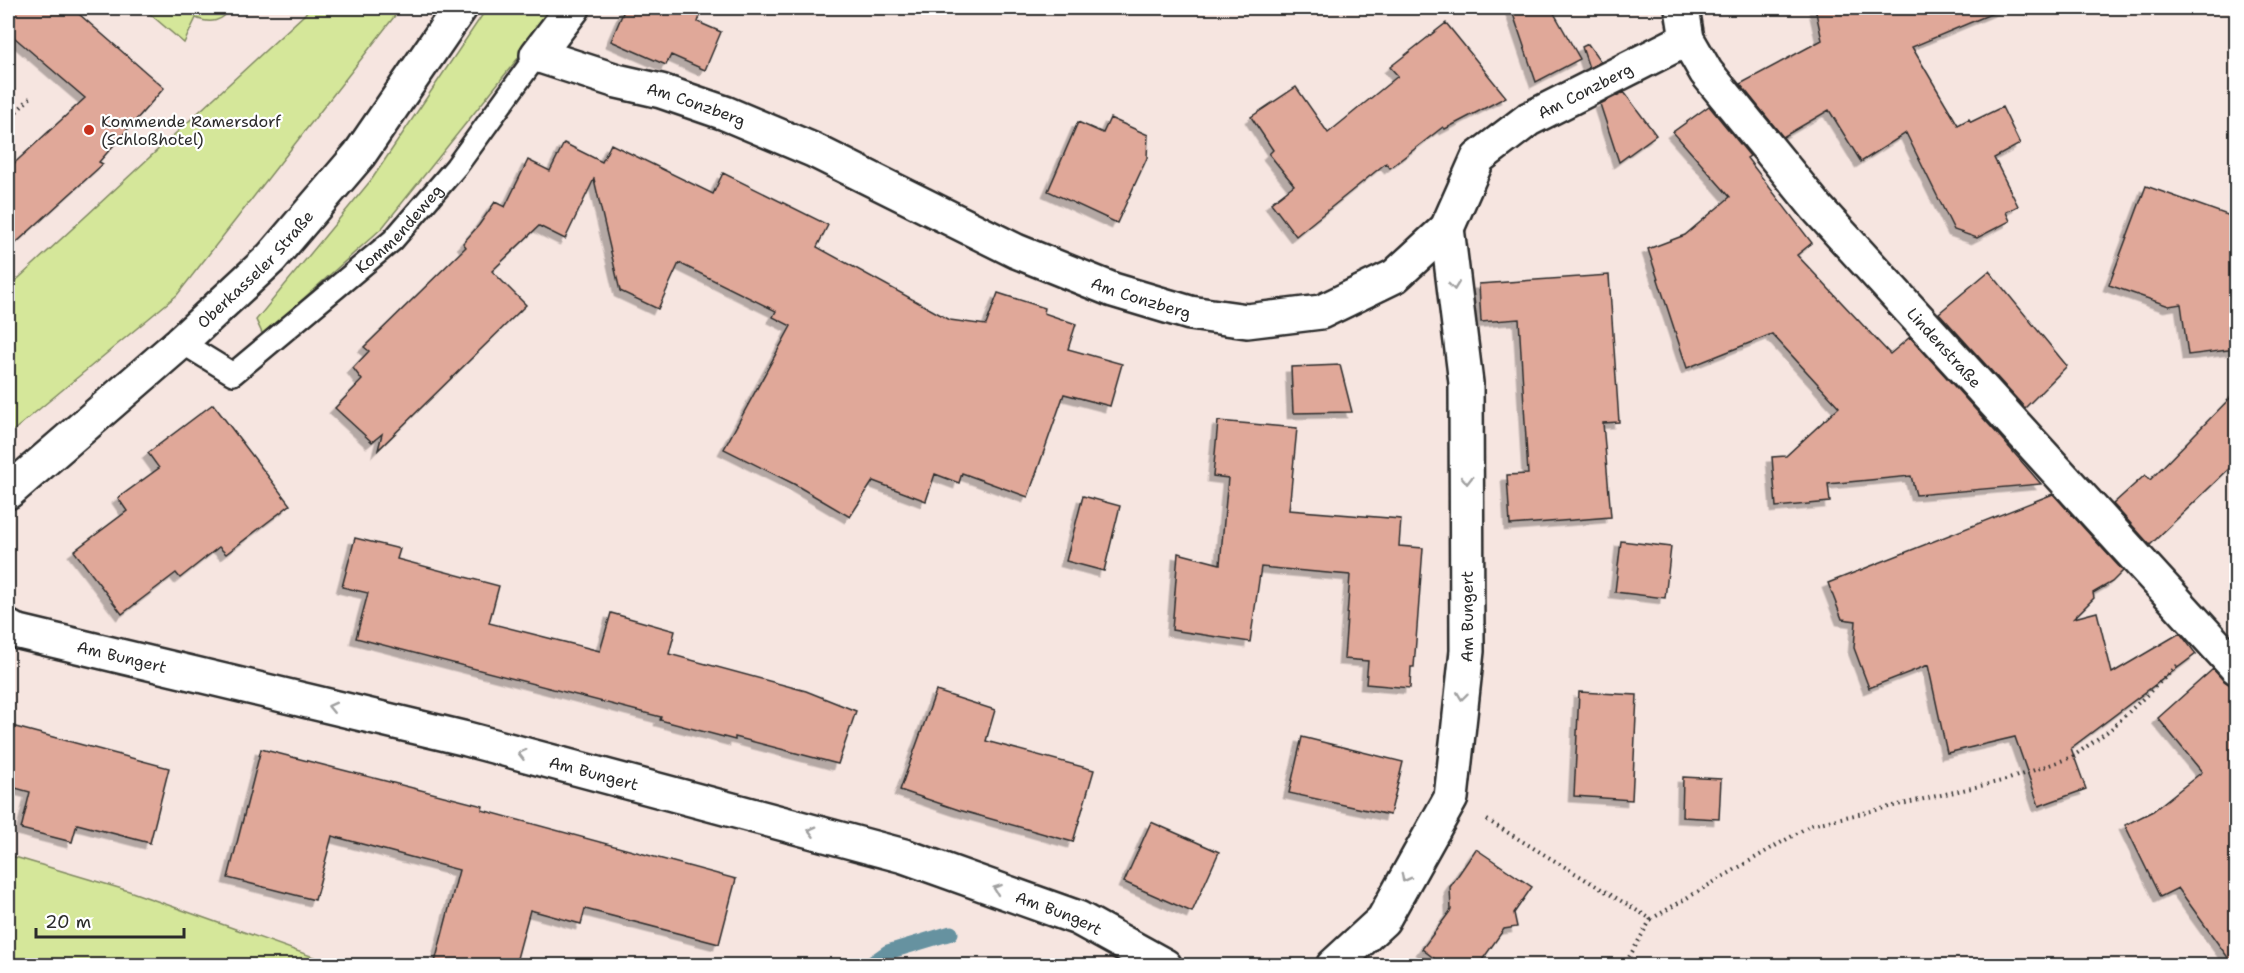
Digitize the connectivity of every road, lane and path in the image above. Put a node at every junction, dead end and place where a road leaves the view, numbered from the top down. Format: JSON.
{"nodes":[{"id":1,"x":460,"y":8,"type":"edge"},
{"id":2,"x":573,"y":8,"type":"edge"},
{"id":3,"x":1682,"y":8,"type":"edge"},
{"id":4,"x":1687,"y":39,"type":"junction"},
{"id":5,"x":537,"y":55,"type":"junction"},
{"id":6,"x":33,"y":95,"type":"dead end"},
{"id":7,"x":8,"y":120,"type":"edge"},
{"id":8,"x":1447,"y":228,"type":"junction"},
{"id":9,"x":180,"y":342,"type":"junction"},
{"id":10,"x":8,"y":492,"type":"edge"},
{"id":11,"x":8,"y":627,"type":"edge"},
{"id":12,"x":2208,"y":635,"type":"junction"},
{"id":13,"x":2236,"y":667,"type":"edge"},
{"id":14,"x":1451,"y":798,"type":"junction"},
{"id":15,"x":1651,"y":919,"type":"junction"},
{"id":16,"x":1165,"y":966,"type":"edge"},
{"id":17,"x":1332,"y":966,"type":"edge"},
{"id":18,"x":1624,"y":966,"type":"edge"}],
"edges":[{"from":1,"to":9,"type":"street","name":"Oberkasseler Straße"},
{"from":2,"to":5,"type":"street","name":"Kommendeweg"},
{"from":3,"to":4,"type":"street","name":"Lindenstraße"},
{"from":4,"to":8,"type":"street","name":"Am Conzberg"},
{"from":4,"to":12,"type":"street","name":"Lindenstraße"},
{"from":5,"to":8,"type":"street","name":"Am Conzberg"},
{"from":5,"to":9,"type":"lane","name":"Kommendeweg"},
{"from":6,"to":7,"type":"path"},
{"from":8,"to":14,"type":"street","name":"Am Bungert","one_way":true},
{"from":9,"to":10,"type":"street","name":"Oberkasseler Straße"},
{"from":16,"to":11,"type":"street","name":"Am Bungert","one_way":true},
{"from":12,"to":13,"type":"street","name":"Lindenstraße"},
{"from":12,"to":15,"type":"path"},
{"from":14,"to":15,"type":"path"},
{"from":14,"to":17,"type":"street","name":"Am Bungert","one_way":true},
{"from":15,"to":18,"type":"path"}]}
